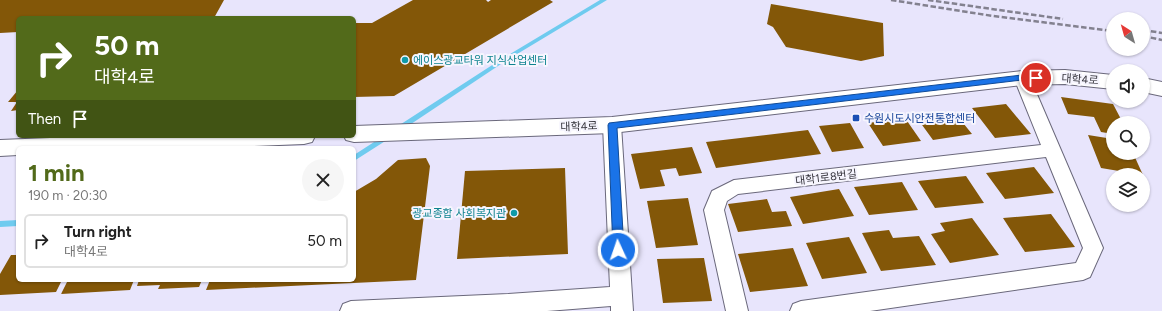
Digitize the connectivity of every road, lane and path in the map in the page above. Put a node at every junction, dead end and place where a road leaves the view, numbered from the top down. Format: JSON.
{"nodes":[{"id":1,"x":1022,"y":78,"type":"junction"},
{"id":2,"x":1106,"y":81,"type":"edge"},
{"id":3,"x":1150,"y":86,"type":"edge"},
{"id":4,"x":1162,"y":89,"type":"edge"},
{"id":5,"x":612,"y":125,"type":"junction"},
{"id":6,"x":356,"y":134,"type":"edge"},
{"id":7,"x":253,"y":138,"type":"edge"},
{"id":8,"x":51,"y":146,"type":"edge"},
{"id":9,"x":16,"y":147,"type":"edge"},
{"id":10,"x":0,"y":148,"type":"edge"},
{"id":11,"x":1053,"y":150,"type":"junction"},
{"id":12,"x":621,"y":304,"type":"edge"},
{"id":13,"x":508,"y":308,"type":"edge"},
{"id":14,"x":351,"y":311,"type":"edge"},
{"id":15,"x":737,"y":311,"type":"edge"},
{"id":16,"x":801,"y":311,"type":"edge"}],
"edges":[{"from":1,"to":2,"type":"street","name":"대학4로"},
{"from":1,"to":5,"type":"street","name":"대학4로"},
{"from":1,"to":11,"type":"street"},
{"from":3,"to":4,"type":"street"},
{"from":5,"to":6,"type":"street","name":"대학4로"},
{"from":5,"to":12,"type":"street"},
{"from":7,"to":8,"type":"street"},
{"from":9,"to":10,"type":"street"},
{"from":11,"to":15,"type":"street","name":"대학1로8번길"},
{"from":11,"to":16,"type":"street"},
{"from":12,"to":13,"type":"street"},
{"from":13,"to":14,"type":"street"}]}
